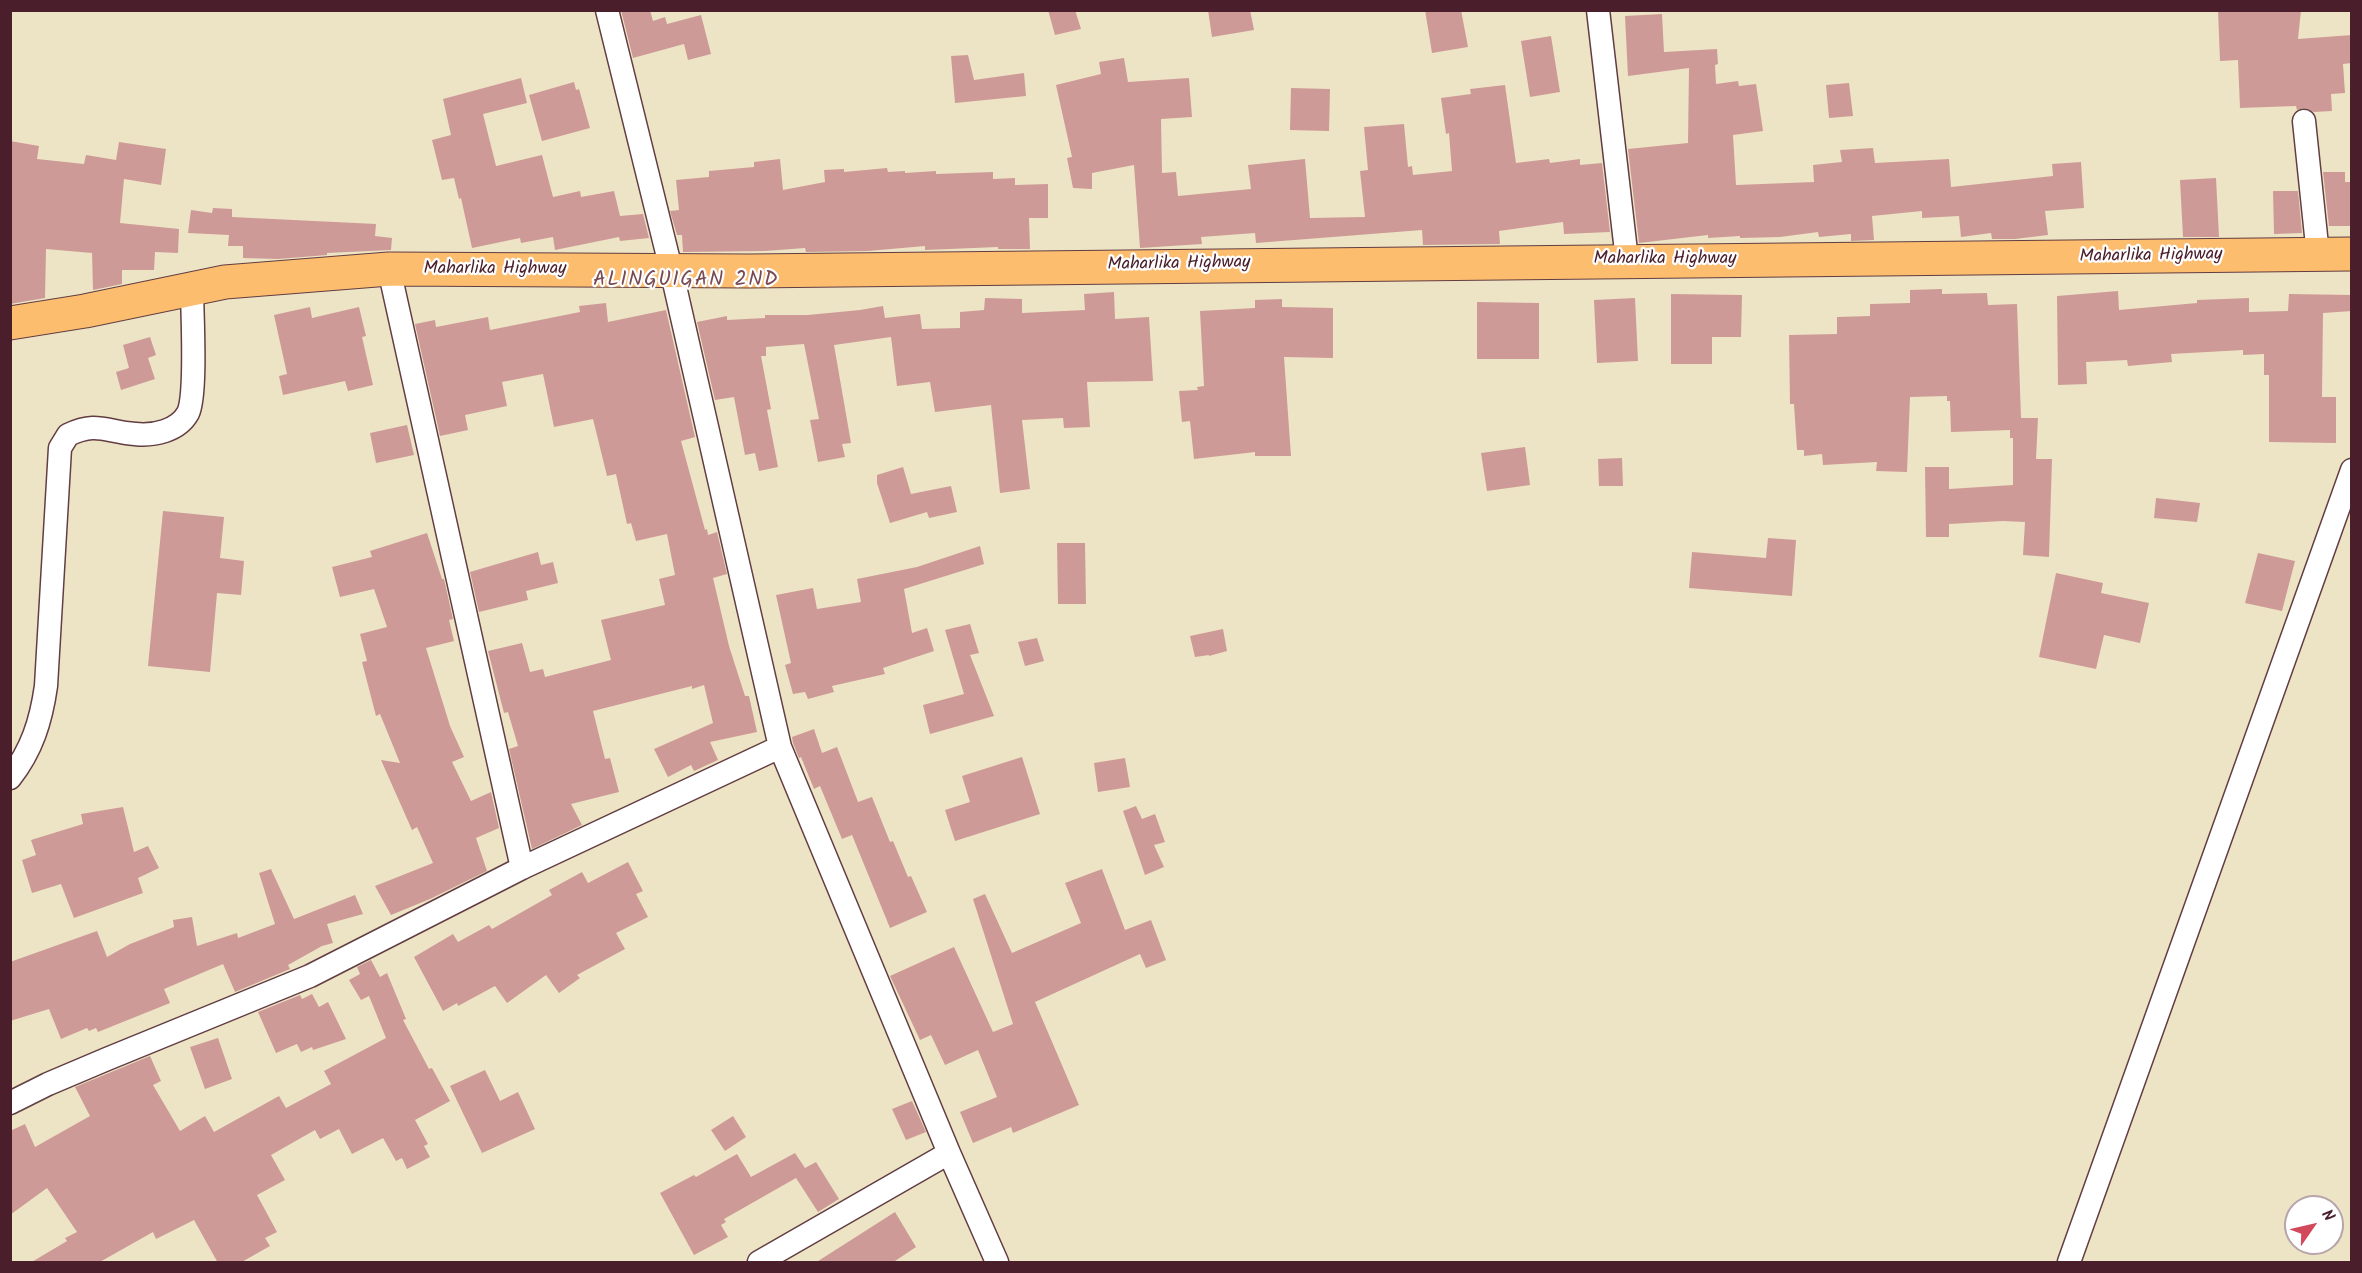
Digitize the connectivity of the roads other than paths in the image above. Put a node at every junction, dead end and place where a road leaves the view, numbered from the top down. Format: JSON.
{"nodes":[{"id":1,"x":607,"y":10,"type":"edge"},
{"id":2,"x":1598,"y":10,"type":"edge"},
{"id":3,"x":2304,"y":121,"type":"dead end"},
{"id":4,"x":2352,"y":254,"type":"edge"},
{"id":5,"x":2318,"y":255,"type":"junction"},
{"id":6,"x":1627,"y":260,"type":"junction"},
{"id":7,"x":388,"y":269,"type":"junction"},
{"id":8,"x":671,"y":269,"type":"junction"},
{"id":9,"x":192,"y":288,"type":"junction"},
{"id":10,"x":10,"y":323,"type":"edge"},
{"id":11,"x":2352,"y":470,"type":"edge"},
{"id":12,"x":780,"y":747,"type":"junction"},
{"id":13,"x":10,"y":778,"type":"edge"},
{"id":14,"x":522,"y":868,"type":"junction"},
{"id":15,"x":10,"y":1103,"type":"edge"},
{"id":16,"x":949,"y":1153,"type":"junction"},
{"id":17,"x":759,"y":1263,"type":"edge"},
{"id":18,"x":997,"y":1263,"type":"edge"},
{"id":19,"x":2069,"y":1263,"type":"edge"}],
"edges":[{"from":1,"to":8,"type":"street"},
{"from":2,"to":6,"type":"street"},
{"from":3,"to":5,"type":"street"},
{"from":4,"to":5,"type":"highway","name":"Maharlika Highway"},
{"from":5,"to":6,"type":"highway","name":"Maharlika Highway"},
{"from":6,"to":8,"type":"highway","name":"Maharlika Highway"},
{"from":7,"to":8,"type":"highway","name":"Maharlika Highway"},
{"from":7,"to":9,"type":"highway","name":"Maharlika Highway"},
{"from":7,"to":14,"type":"street"},
{"from":8,"to":12,"type":"street"},
{"from":9,"to":10,"type":"highway","name":"Maharlika Highway"},
{"from":9,"to":13,"type":"street"},
{"from":11,"to":19,"type":"street"},
{"from":12,"to":14,"type":"street"},
{"from":12,"to":16,"type":"street"},
{"from":14,"to":15,"type":"street"},
{"from":16,"to":17,"type":"street"},
{"from":16,"to":18,"type":"street"}]}
